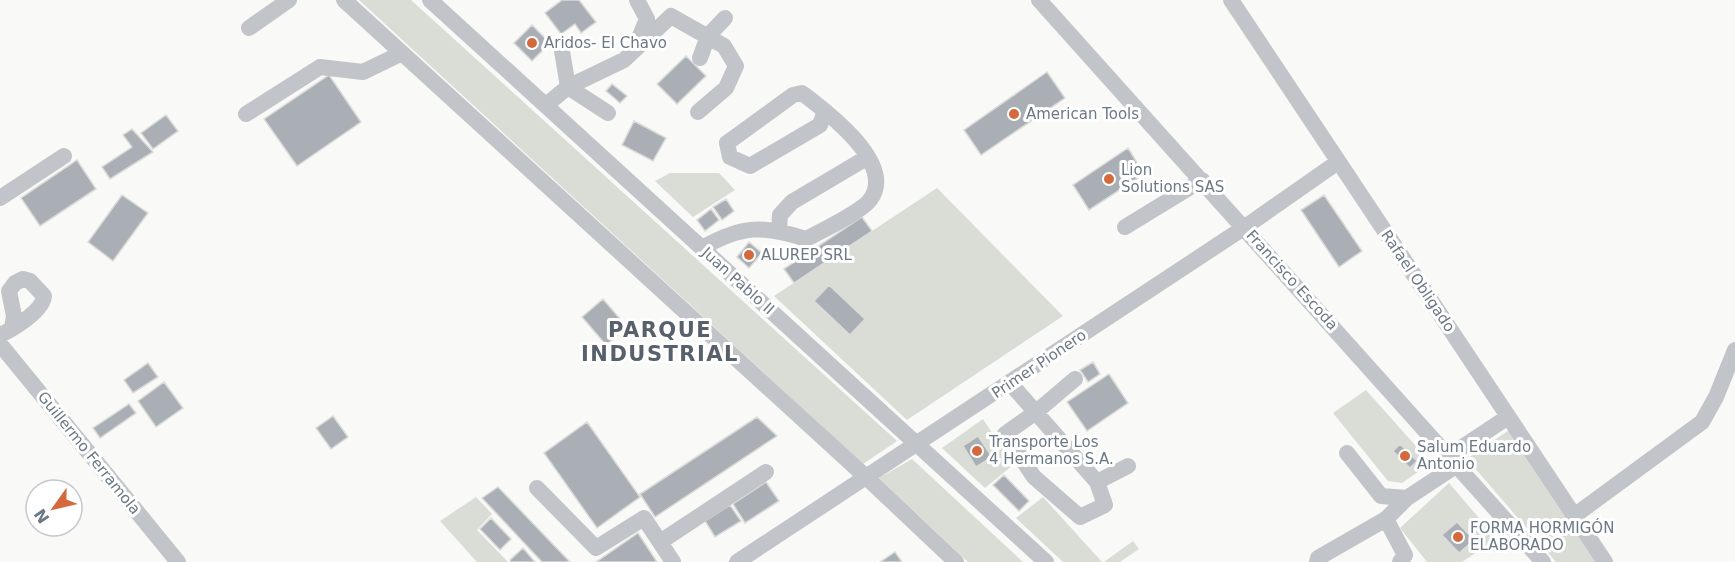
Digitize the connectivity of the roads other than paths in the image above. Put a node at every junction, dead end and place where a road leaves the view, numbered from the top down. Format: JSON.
{"nodes":[{"id":1,"x":289,"y":0,"type":"edge"},
{"id":2,"x":344,"y":0,"type":"edge"},
{"id":3,"x":430,"y":0,"type":"edge"},
{"id":4,"x":637,"y":0,"type":"edge"},
{"id":5,"x":1039,"y":0,"type":"edge"},
{"id":6,"x":1231,"y":0,"type":"edge"},
{"id":7,"x":725,"y":18,"type":"dead end"},
{"id":8,"x":249,"y":28,"type":"dead end"},
{"id":9,"x":708,"y":36,"type":"junction"},
{"id":10,"x":561,"y":45,"type":"dead end"},
{"id":11,"x":633,"y":52,"type":"junction"},
{"id":12,"x":402,"y":53,"type":"junction"},
{"id":13,"x":700,"y":58,"type":"dead end"},
{"id":14,"x":568,"y":87,"type":"junction"},
{"id":15,"x":546,"y":105,"type":"junction"},
{"id":16,"x":825,"y":111,"type":"junction"},
{"id":17,"x":698,"y":112,"type":"dead end"},
{"id":18,"x":608,"y":113,"type":"dead end"},
{"id":19,"x":246,"y":114,"type":"dead end"},
{"id":20,"x":64,"y":156,"type":"dead end"},
{"id":21,"x":868,"y":158,"type":"junction"},
{"id":22,"x":1338,"y":162,"type":"junction"},
{"id":23,"x":1202,"y":180,"type":"junction"},
{"id":24,"x":0,"y":198,"type":"edge"},
{"id":25,"x":1125,"y":227,"type":"dead end"},
{"id":26,"x":1245,"y":227,"type":"junction"},
{"id":27,"x":779,"y":230,"type":"junction"},
{"id":28,"x":702,"y":248,"type":"junction"},
{"id":29,"x":0,"y":344,"type":"edge"},
{"id":30,"x":1735,"y":350,"type":"edge"},
{"id":31,"x":1076,"y":379,"type":"dead end"},
{"id":32,"x":1010,"y":383,"type":"junction"},
{"id":33,"x":1036,"y":412,"type":"junction"},
{"id":34,"x":1508,"y":417,"type":"junction"},
{"id":35,"x":918,"y":444,"type":"junction"},
{"id":36,"x":1347,"y":453,"type":"dead end"},
{"id":37,"x":1453,"y":460,"type":"junction"},
{"id":38,"x":1128,"y":466,"type":"dead end"},
{"id":39,"x":766,"y":472,"type":"dead end"},
{"id":40,"x":866,"y":477,"type":"junction"},
{"id":41,"x":1097,"y":482,"type":"junction"},
{"id":42,"x":537,"y":488,"type":"dead end"},
{"id":43,"x":1407,"y":498,"type":"junction"},
{"id":44,"x":1574,"y":516,"type":"junction"},
{"id":45,"x":1386,"y":519,"type":"junction"},
{"id":46,"x":660,"y":542,"type":"junction"},
{"id":47,"x":178,"y":562,"type":"edge"},
{"id":48,"x":673,"y":562,"type":"edge"},
{"id":49,"x":737,"y":562,"type":"edge"},
{"id":50,"x":956,"y":562,"type":"edge"},
{"id":51,"x":1046,"y":562,"type":"edge"},
{"id":52,"x":1317,"y":562,"type":"edge"},
{"id":53,"x":1400,"y":562,"type":"edge"},
{"id":54,"x":1543,"y":562,"type":"edge"},
{"id":55,"x":1605,"y":562,"type":"edge"}],
"edges":[{"from":1,"to":8,"type":"street"},
{"from":2,"to":12,"type":"street"},
{"from":3,"to":15,"type":"street","name":"Juan Pablo II"},
{"from":4,"to":11,"type":"street"},
{"from":5,"to":23,"type":"street","name":"Francisco Escoda"},
{"from":6,"to":22,"type":"street","name":"Rafael Obligado"},
{"from":7,"to":9,"type":"street"},
{"from":9,"to":11,"type":"street"},
{"from":9,"to":13,"type":"street"},
{"from":9,"to":17,"type":"street"},
{"from":10,"to":14,"type":"street"},
{"from":11,"to":14,"type":"street"},
{"from":12,"to":19,"type":"street"},
{"from":12,"to":40,"type":"street"},
{"from":14,"to":15,"type":"street"},
{"from":14,"to":18,"type":"street"},
{"from":15,"to":28,"type":"street","name":"Juan Pablo II"},
{"from":16,"to":16,"type":"street"},
{"from":16,"to":21,"type":"street"},
{"from":20,"to":24,"type":"street"},
{"from":21,"to":27,"type":"street"},
{"from":21,"to":27,"type":"street"},
{"from":22,"to":26,"type":"street","name":"Primer Pionero"},
{"from":22,"to":34,"type":"street","name":"Rafael Obligado"},
{"from":23,"to":25,"type":"street"},
{"from":23,"to":26,"type":"street","name":"Francisco Escoda"},
{"from":26,"to":32,"type":"street","name":"Primer Pionero"},
{"from":26,"to":37,"type":"street","name":"Francisco Escoda"},
{"from":27,"to":28,"type":"street"},
{"from":28,"to":35,"type":"street","name":"Juan Pablo II"},
{"from":29,"to":47,"type":"street","name":"Guillermo Ferramola"},
{"from":30,"to":44,"type":"street"},
{"from":31,"to":33,"type":"street"},
{"from":32,"to":33,"type":"street"},
{"from":32,"to":35,"type":"street","name":"Primer Pionero"},
{"from":33,"to":41,"type":"street"},
{"from":33,"to":41,"type":"street"},
{"from":34,"to":37,"type":"street"},
{"from":34,"to":44,"type":"street","name":"Rafael Obligado"},
{"from":35,"to":40,"type":"street","name":"Primer Pionero"},
{"from":35,"to":51,"type":"street","name":"Juan Pablo II"},
{"from":36,"to":43,"type":"street"},
{"from":37,"to":43,"type":"street"},
{"from":37,"to":54,"type":"street","name":"Francisco Escoda"},
{"from":38,"to":41,"type":"street"},
{"from":39,"to":46,"type":"street"},
{"from":40,"to":49,"type":"street","name":"Primer Pionero"},
{"from":40,"to":50,"type":"street"},
{"from":42,"to":46,"type":"street"},
{"from":43,"to":45,"type":"street"},
{"from":44,"to":55,"type":"street","name":"Rafael Obligado"},
{"from":45,"to":52,"type":"street"},
{"from":45,"to":53,"type":"street"},
{"from":46,"to":48,"type":"street"}]}
